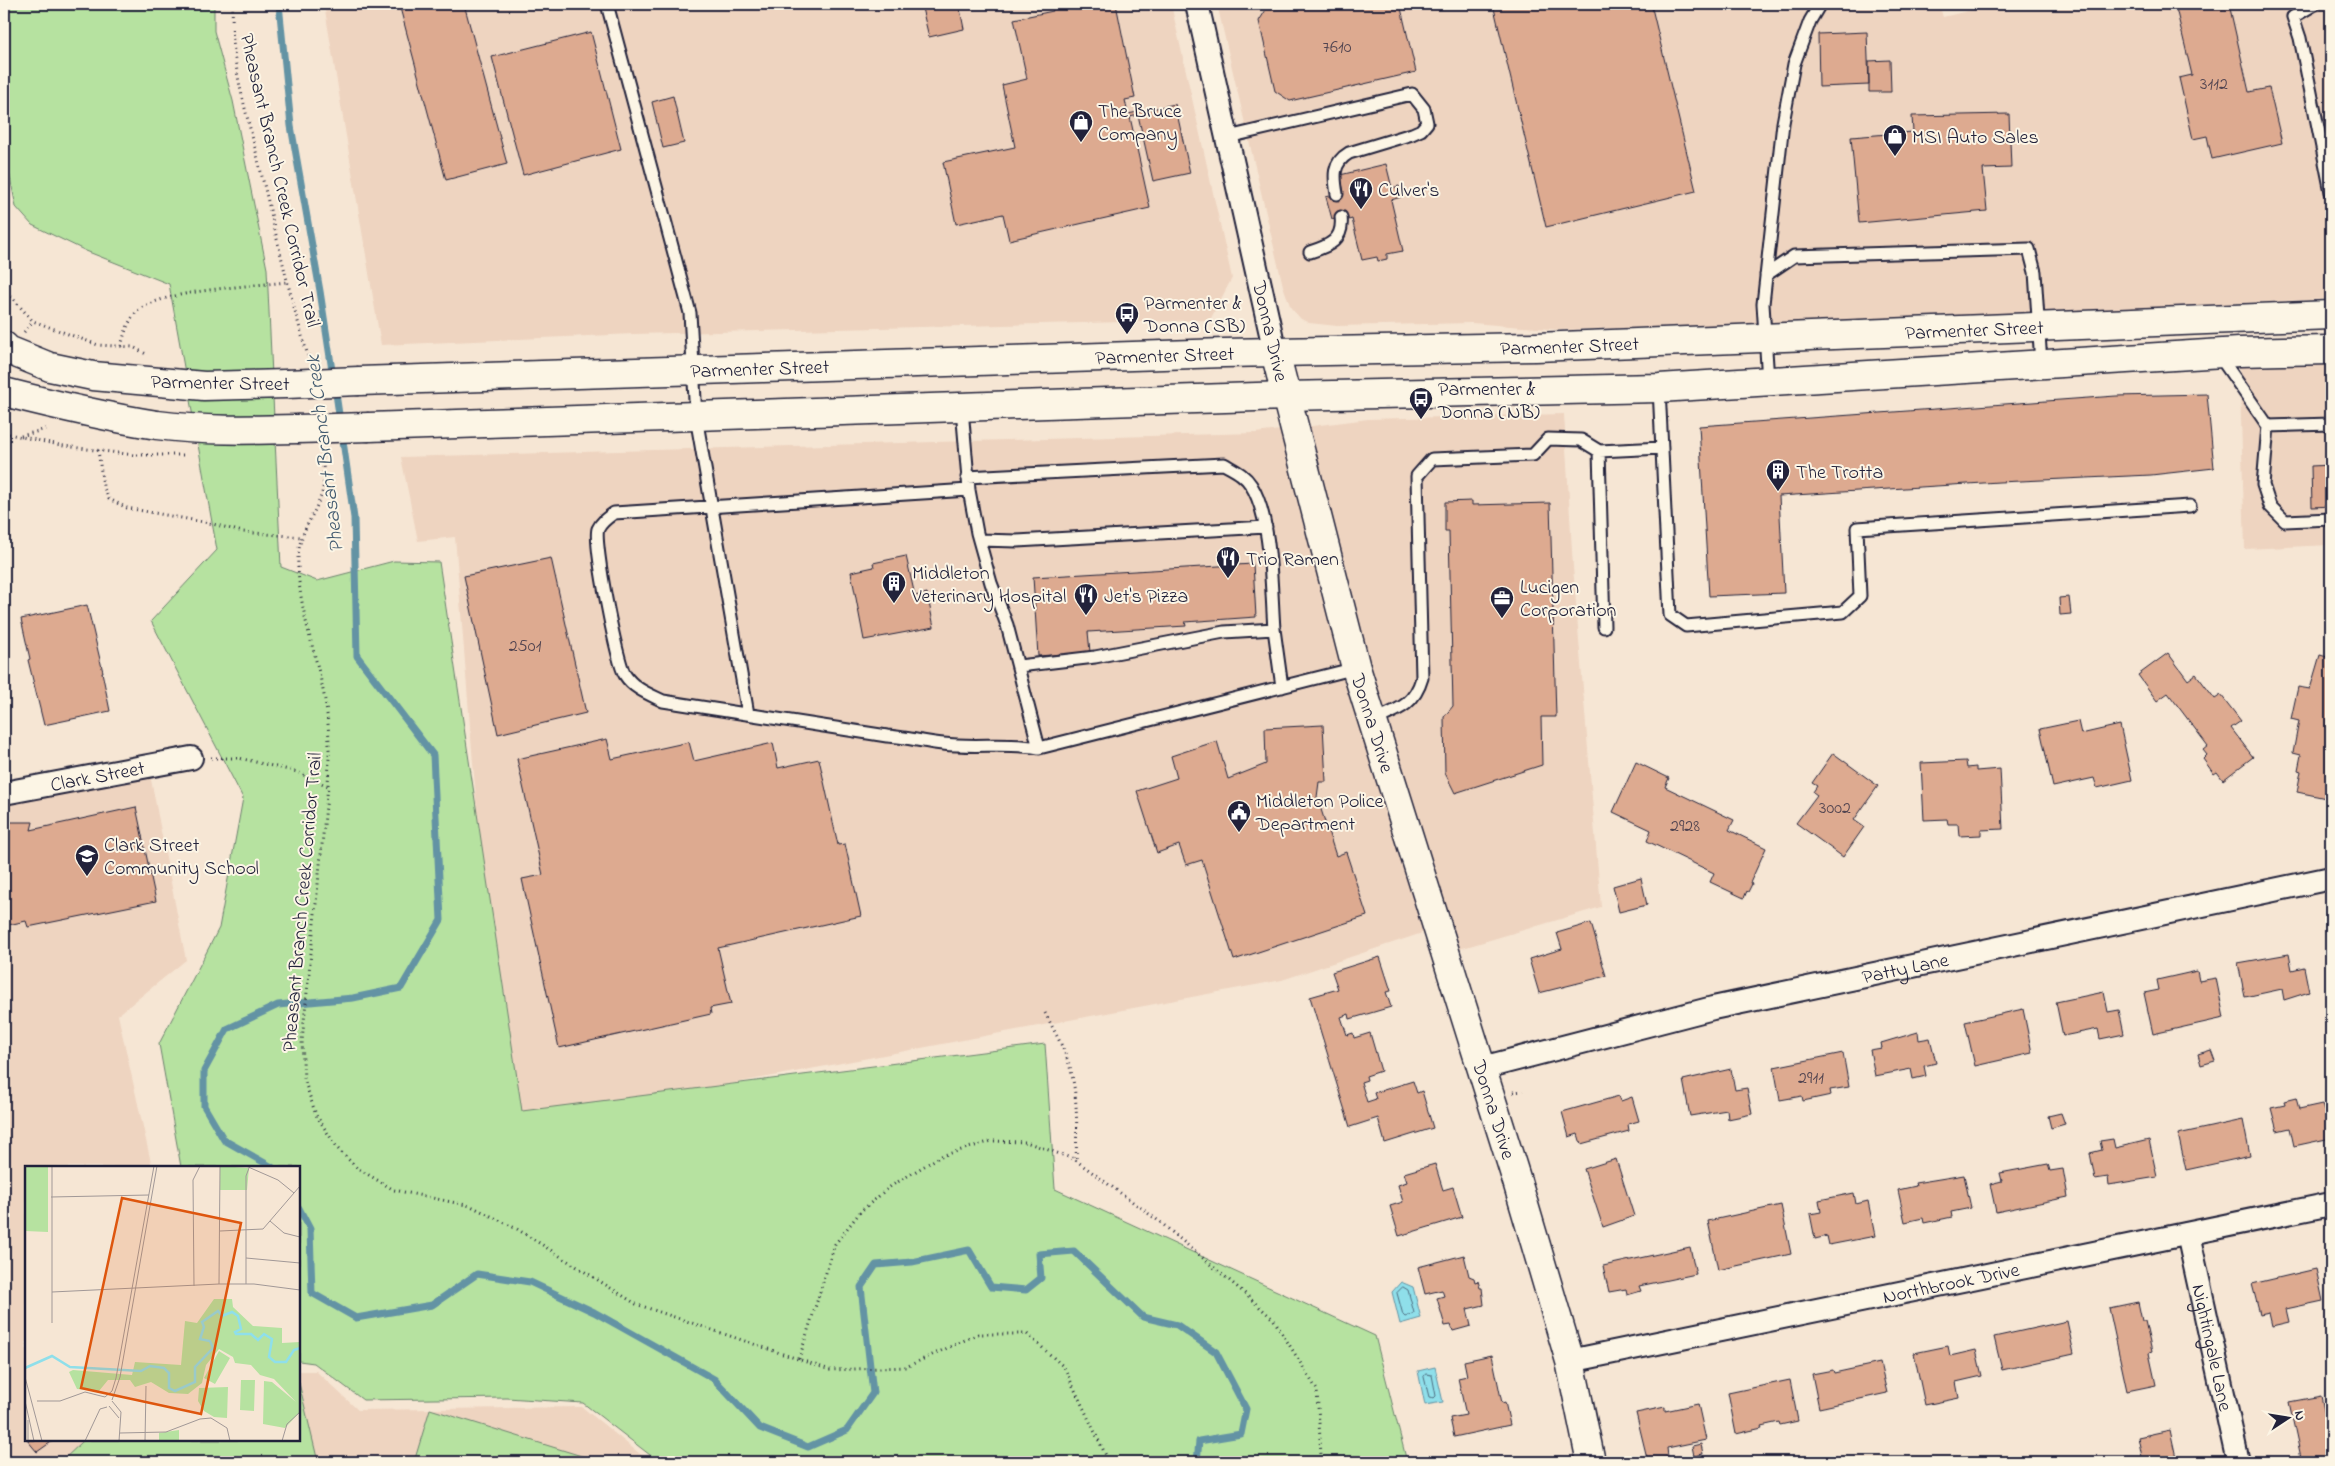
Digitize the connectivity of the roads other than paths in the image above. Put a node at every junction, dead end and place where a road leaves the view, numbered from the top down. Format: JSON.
{"nodes":[{"id":1,"x":607,"y":4,"type":"edge"},
{"id":2,"x":1197,"y":4,"type":"edge"},
{"id":3,"x":1820,"y":4,"type":"edge"},
{"id":4,"x":2316,"y":4,"type":"edge"},
{"id":5,"x":1228,"y":138,"type":"junction"},
{"id":6,"x":2331,"y":192,"type":"edge"},
{"id":7,"x":1337,"y":194,"type":"dead end"},
{"id":8,"x":1341,"y":217,"type":"dead end"},
{"id":9,"x":1310,"y":252,"type":"dead end"},
{"id":10,"x":1766,"y":275,"type":"junction"},
{"id":11,"x":2331,"y":315,"type":"edge"},
{"id":12,"x":2038,"y":327,"type":"junction"},
{"id":13,"x":1764,"y":339,"type":"junction"},
{"id":14,"x":4,"y":346,"type":"edge"},
{"id":15,"x":2331,"y":350,"type":"edge"},
{"id":16,"x":1275,"y":352,"type":"junction"},
{"id":17,"x":2218,"y":354,"type":"junction"},
{"id":18,"x":2041,"y":364,"type":"junction"},
{"id":19,"x":692,"y":371,"type":"junction"},
{"id":20,"x":1768,"y":381,"type":"junction"},
{"id":21,"x":1659,"y":388,"type":"junction"},
{"id":22,"x":4,"y":392,"type":"edge"},
{"id":23,"x":1286,"y":396,"type":"junction"},
{"id":24,"x":962,"y":409,"type":"junction"},
{"id":25,"x":696,"y":416,"type":"junction"},
{"id":26,"x":2331,"y":424,"type":"edge"},
{"id":27,"x":2268,"y":426,"type":"junction"},
{"id":28,"x":1662,"y":448,"type":"junction"},
{"id":29,"x":1599,"y":451,"type":"junction"},
{"id":30,"x":967,"y":477,"type":"junction"},
{"id":31,"x":968,"y":490,"type":"junction"},
{"id":32,"x":2190,"y":506,"type":"dead end"},
{"id":33,"x":712,"y":507,"type":"junction"},
{"id":34,"x":2331,"y":519,"type":"edge"},
{"id":35,"x":1266,"y":527,"type":"junction"},
{"id":36,"x":979,"y":540,"type":"junction"},
{"id":37,"x":1604,"y":626,"type":"dead end"},
{"id":38,"x":1274,"y":629,"type":"junction"},
{"id":39,"x":1019,"y":666,"type":"junction"},
{"id":40,"x":1356,"y":668,"type":"junction"},
{"id":41,"x":1282,"y":686,"type":"junction"},
{"id":42,"x":748,"y":714,"type":"junction"},
{"id":43,"x":1372,"y":721,"type":"junction"},
{"id":44,"x":1039,"y":748,"type":"junction"},
{"id":45,"x":191,"y":758,"type":"road end"},
{"id":46,"x":4,"y":793,"type":"edge"},
{"id":47,"x":2331,"y":878,"type":"edge"},
{"id":48,"x":1482,"y":1068,"type":"junction"},
{"id":49,"x":2331,"y":1204,"type":"edge"},
{"id":50,"x":2188,"y":1234,"type":"junction"},
{"id":51,"x":1570,"y":1361,"type":"junction"},
{"id":52,"x":1591,"y":1462,"type":"edge"},
{"id":53,"x":2238,"y":1462,"type":"edge"}],
"edges":[{"from":1,"to":19,"type":"lane"},
{"from":2,"to":5,"type":"street","name":"Donna Drive"},
{"from":3,"to":10,"type":"lane"},
{"from":4,"to":6,"type":"lane"},
{"from":5,"to":7,"type":"lane"},
{"from":5,"to":16,"type":"street","name":"Donna Drive"},
{"from":8,"to":9,"type":"lane"},
{"from":10,"to":12,"type":"lane"},
{"from":10,"to":13,"type":"lane"},
{"from":11,"to":12,"type":"street","name":"Parmenter Street"},
{"from":12,"to":13,"type":"street","name":"Parmenter Street"},
{"from":12,"to":18,"type":"lane"},
{"from":13,"to":16,"type":"street","name":"Parmenter Street"},
{"from":13,"to":20,"type":"lane"},
{"from":14,"to":19,"type":"street","name":"Parmenter Street","bridge":true},
{"from":15,"to":17,"type":"street","name":"Parmenter Street"},
{"from":16,"to":19,"type":"street","name":"Parmenter Street"},
{"from":16,"to":23,"type":"street","name":"Donna Drive"},
{"from":17,"to":18,"type":"street","name":"Parmenter Street"},
{"from":17,"to":27,"type":"lane"},
{"from":18,"to":20,"type":"street","name":"Parmenter Street"},
{"from":19,"to":25,"type":"lane"},
{"from":20,"to":21,"type":"street","name":"Parmenter Street"},
{"from":21,"to":23,"type":"street","name":"Parmenter Street"},
{"from":21,"to":28,"type":"lane"},
{"from":22,"to":25,"type":"street","name":"Parmenter Street","bridge":true},
{"from":23,"to":24,"type":"street","name":"Parmenter Street"},
{"from":23,"to":40,"type":"street","name":"Donna Drive"},
{"from":24,"to":25,"type":"street","name":"Parmenter Street"},
{"from":24,"to":30,"type":"lane"},
{"from":25,"to":33,"type":"lane"},
{"from":26,"to":27,"type":"lane"},
{"from":27,"to":34,"type":"lane"},
{"from":28,"to":29,"type":"lane"},
{"from":28,"to":32,"type":"lane"},
{"from":29,"to":37,"type":"lane"},
{"from":29,"to":43,"type":"lane"},
{"from":30,"to":31,"type":"lane"},
{"from":30,"to":35,"type":"lane"},
{"from":31,"to":33,"type":"lane"},
{"from":31,"to":36,"type":"lane"},
{"from":33,"to":42,"type":"lane"},
{"from":33,"to":42,"type":"lane"},
{"from":35,"to":36,"type":"lane"},
{"from":35,"to":38,"type":"lane"},
{"from":36,"to":39,"type":"lane"},
{"from":38,"to":39,"type":"lane"},
{"from":38,"to":41,"type":"lane"},
{"from":39,"to":44,"type":"lane"},
{"from":40,"to":41,"type":"lane"},
{"from":40,"to":43,"type":"street","name":"Donna Drive"},
{"from":41,"to":44,"type":"lane"},
{"from":42,"to":44,"type":"lane"},
{"from":43,"to":48,"type":"street","name":"Donna Drive"},
{"from":45,"to":46,"type":"street","name":"Clark Street"},
{"from":47,"to":48,"type":"street","name":"Patty Lane"},
{"from":48,"to":51,"type":"street","name":"Donna Drive"},
{"from":49,"to":50,"type":"street","name":"Northbrook Drive"},
{"from":50,"to":51,"type":"street","name":"Northbrook Drive"},
{"from":50,"to":53,"type":"street","name":"Nightingale Lane"},
{"from":51,"to":52,"type":"street","name":"Donna Drive"}]}
